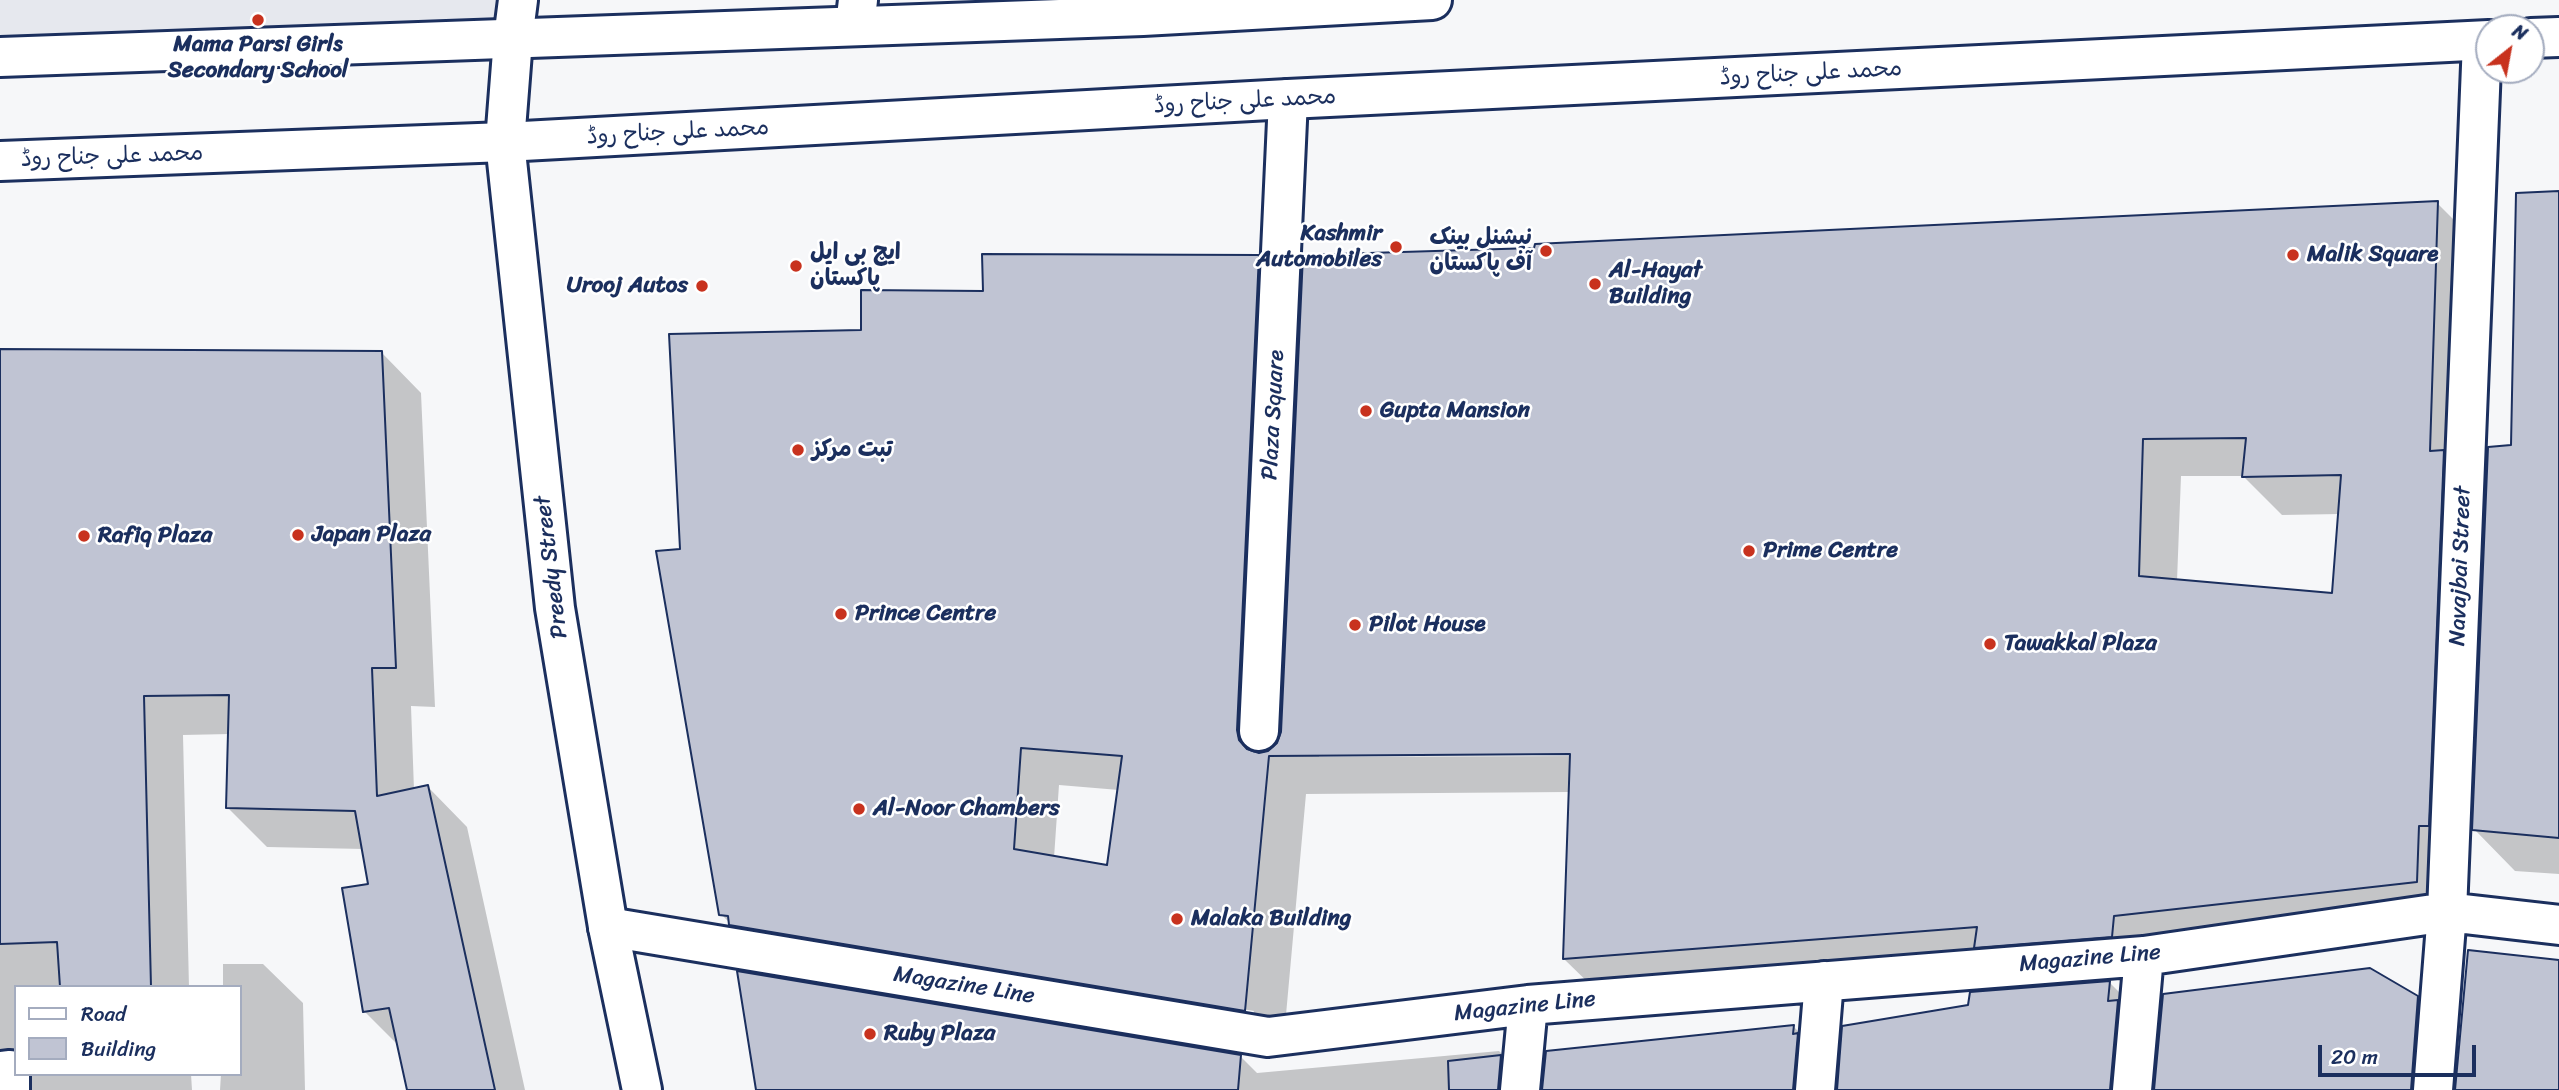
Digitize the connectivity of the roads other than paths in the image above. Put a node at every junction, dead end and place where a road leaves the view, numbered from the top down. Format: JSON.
{"nodes":[{"id":1,"x":518,"y":0,"type":"edge"},
{"id":2,"x":1414,"y":0,"type":"edge"},
{"id":3,"x":1144,"y":8,"type":"edge"},
{"id":4,"x":857,"y":13,"type":"edge"},
{"id":5,"x":513,"y":39,"type":"junction"},
{"id":6,"x":2475,"y":41,"type":"edge"},
{"id":7,"x":0,"y":57,"type":"edge"},
{"id":8,"x":2483,"y":84,"type":"edge"},
{"id":9,"x":1288,"y":99,"type":"junction"},
{"id":10,"x":505,"y":142,"type":"junction"},
{"id":11,"x":0,"y":161,"type":"edge"},
{"id":12,"x":1259,"y":731,"type":"dead end"},
{"id":13,"x":2447,"y":912,"type":"junction"},
{"id":14,"x":2559,"y":925,"type":"edge"},
{"id":15,"x":608,"y":927,"type":"junction"},
{"id":16,"x":2144,"y":956,"type":"junction"},
{"id":17,"x":1824,"y":981,"type":"junction"},
{"id":18,"x":1528,"y":1005,"type":"junction"},
{"id":19,"x":0,"y":1071,"type":"edge"},
{"id":20,"x":10,"y":1090,"type":"edge"},
{"id":21,"x":642,"y":1090,"type":"edge"},
{"id":22,"x":1520,"y":1090,"type":"edge"},
{"id":23,"x":1815,"y":1090,"type":"edge"},
{"id":24,"x":2132,"y":1090,"type":"edge"},
{"id":25,"x":2433,"y":1090,"type":"edge"}],
"edges":[{"from":1,"to":5,"type":"main road","name":"Preedy Street"},
{"from":2,"to":3,"type":"main road"},
{"from":3,"to":4,"type":"main road"},
{"from":4,"to":5,"type":"main road"},
{"from":5,"to":7,"type":"main road"},
{"from":5,"to":10,"type":"main road","name":"Preedy Street"},
{"from":6,"to":9,"type":"main road","name":"محمد علی جناح روڈ"},
{"from":8,"to":13,"type":"main road","name":"Navajbai Street"},
{"from":9,"to":10,"type":"main road","name":"محمد علی جناح روڈ"},
{"from":9,"to":12,"type":"main road","name":"Plaza Square"},
{"from":10,"to":11,"type":"main road","name":"محمد علی جناح روڈ"},
{"from":10,"to":15,"type":"main road","name":"Preedy Street"},
{"from":13,"to":14,"type":"main road","name":"Magazine Line"},
{"from":13,"to":16,"type":"main road","name":"Magazine Line"},
{"from":13,"to":25,"type":"main road","name":"Navajbai Street"},
{"from":15,"to":18,"type":"main road","name":"Magazine Line"},
{"from":15,"to":21,"type":"main road","name":"Preedy Street"},
{"from":16,"to":17,"type":"main road","name":"Magazine Line"},
{"from":16,"to":24,"type":"main road"},
{"from":17,"to":18,"type":"main road","name":"Magazine Line"},
{"from":17,"to":23,"type":"main road"},
{"from":18,"to":22,"type":"main road"},
{"from":19,"to":20,"type":"main road"}]}
